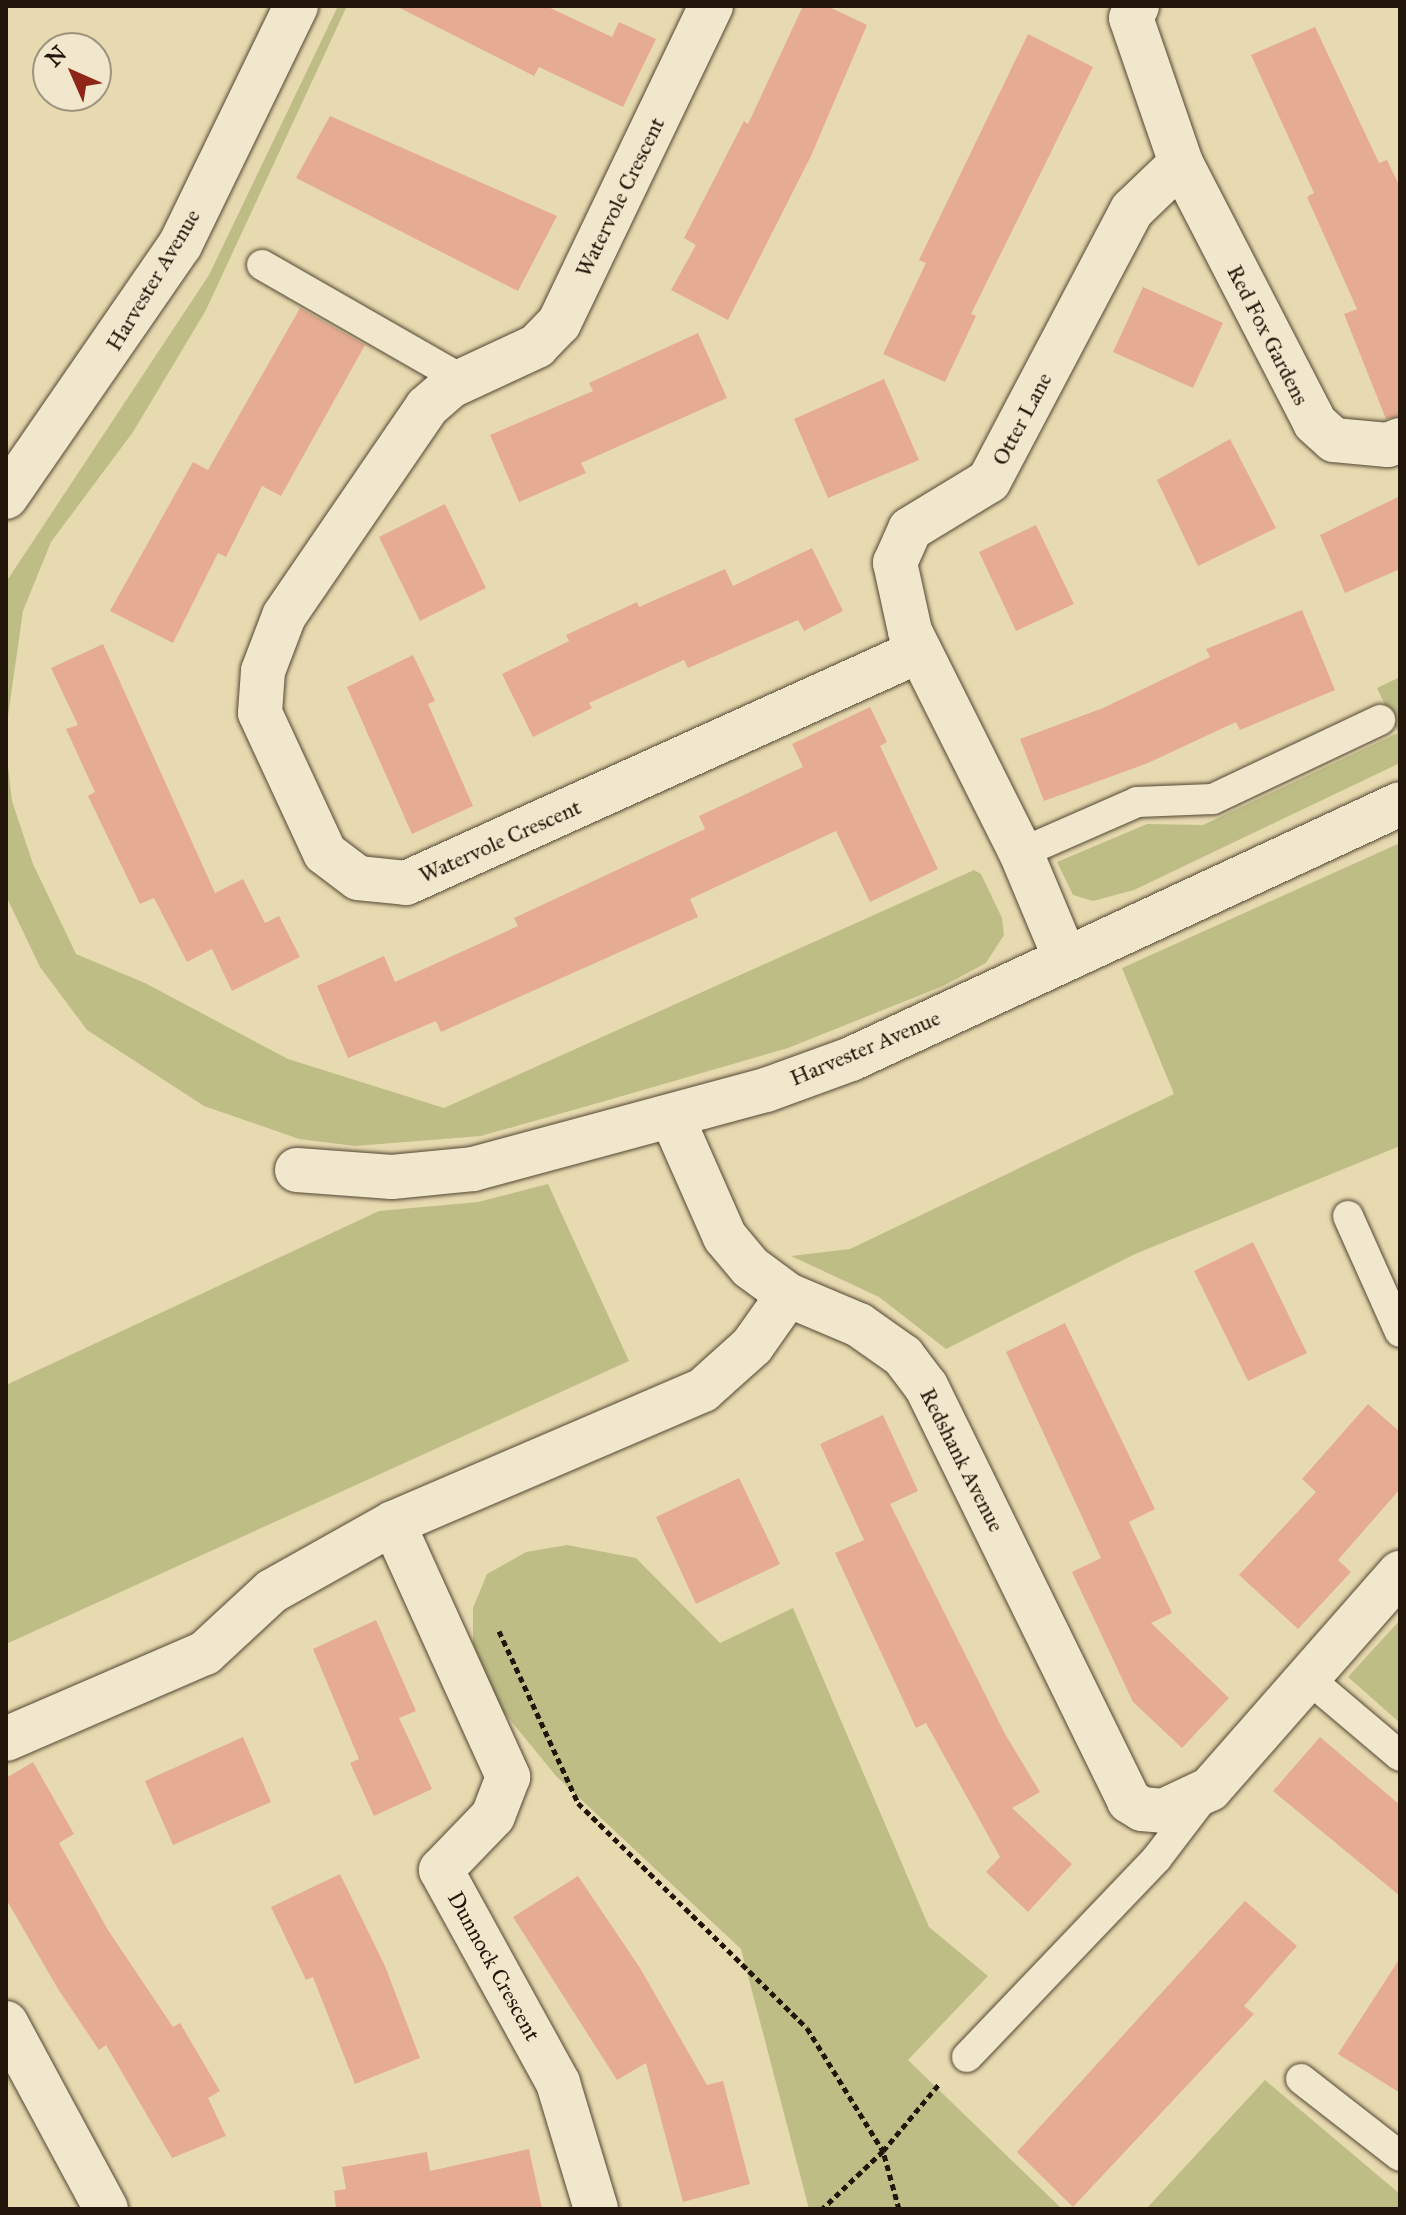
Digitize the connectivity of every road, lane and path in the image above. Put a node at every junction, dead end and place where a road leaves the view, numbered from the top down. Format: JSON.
{"nodes":[{"id":1,"x":1137,"y":6,"type":"edge"},
{"id":2,"x":293,"y":7,"type":"edge"},
{"id":3,"x":706,"y":8,"type":"edge"},
{"id":4,"x":1181,"y":163,"type":"junction"},
{"id":5,"x":262,"y":265,"type":"dead end"},
{"id":6,"x":463,"y":380,"type":"junction"},
{"id":7,"x":1400,"y":440,"type":"edge"},
{"id":8,"x":6,"y":497,"type":"edge"},
{"id":9,"x":919,"y":651,"type":"junction"},
{"id":10,"x":1380,"y":720,"type":"dead end"},
{"id":11,"x":1400,"y":804,"type":"edge"},
{"id":12,"x":1021,"y":853,"type":"junction"},
{"id":13,"x":1065,"y":958,"type":"junction"},
{"id":14,"x":672,"y":1117,"type":"junction"},
{"id":15,"x":297,"y":1170,"type":"dead end"},
{"id":16,"x":1348,"y":1216,"type":"dead end"},
{"id":17,"x":788,"y":1295,"type":"junction"},
{"id":18,"x":1400,"y":1332,"type":"edge"},
{"id":19,"x":393,"y":1523,"type":"junction"},
{"id":20,"x":1400,"y":1573,"type":"edge"},
{"id":21,"x":495,"y":1625,"type":"dead end"},
{"id":22,"x":1309,"y":1679,"type":"junction"},
{"id":23,"x":6,"y":1739,"type":"edge"},
{"id":24,"x":1400,"y":1756,"type":"edge"},
{"id":25,"x":1210,"y":1789,"type":"junction"},
{"id":26,"x":6,"y":2023,"type":"edge"},
{"id":27,"x":959,"y":2064,"type":"joint"},
{"id":28,"x":1301,"y":2079,"type":"dead end"},
{"id":29,"x":883,"y":2151,"type":"junction"},
{"id":30,"x":1400,"y":2156,"type":"edge"},
{"id":31,"x":106,"y":2209,"type":"edge"},
{"id":32,"x":596,"y":2209,"type":"edge"},
{"id":33,"x":822,"y":2209,"type":"edge"},
{"id":34,"x":899,"y":2209,"type":"edge"}],
"edges":[{"from":1,"to":4,"type":"street"},
{"from":2,"to":8,"type":"street","name":"Harvester Avenue"},
{"from":3,"to":6,"type":"street","name":"Watervole Crescent"},
{"from":4,"to":7,"type":"street","name":"Red Fox Gardens"},
{"from":4,"to":9,"type":"street","name":"Otter Lane"},
{"from":5,"to":6,"type":"lane"},
{"from":6,"to":9,"type":"street","name":"Watervole Crescent"},
{"from":9,"to":12,"type":"street","name":"Otter Lane"},
{"from":10,"to":12,"type":"lane"},
{"from":11,"to":13,"type":"street","name":"Harvester Avenue"},
{"from":12,"to":13,"type":"street","name":"Otter Lane"},
{"from":13,"to":14,"type":"street","name":"Harvester Avenue"},
{"from":14,"to":15,"type":"street","name":"Harvester Avenue"},
{"from":14,"to":17,"type":"street","name":"Redshank Avenue"},
{"from":16,"to":18,"type":"lane"},
{"from":17,"to":19,"type":"street"},
{"from":17,"to":25,"type":"street","name":"Redshank Avenue"},
{"from":19,"to":23,"type":"street"},
{"from":19,"to":32,"type":"street","name":"Dunnock Crescent"},
{"from":20,"to":22,"type":"street","name":"Redshank Avenue"},
{"from":21,"to":29,"type":"path"},
{"from":22,"to":24,"type":"lane"},
{"from":22,"to":25,"type":"street","name":"Redshank Avenue"},
{"from":25,"to":27,"type":"lane","name":"Redshank Avenue"},
{"from":26,"to":31,"type":"street"},
{"from":27,"to":29,"type":"path"},
{"from":28,"to":30,"type":"lane"},
{"from":29,"to":33,"type":"path"},
{"from":29,"to":34,"type":"path"}]}
